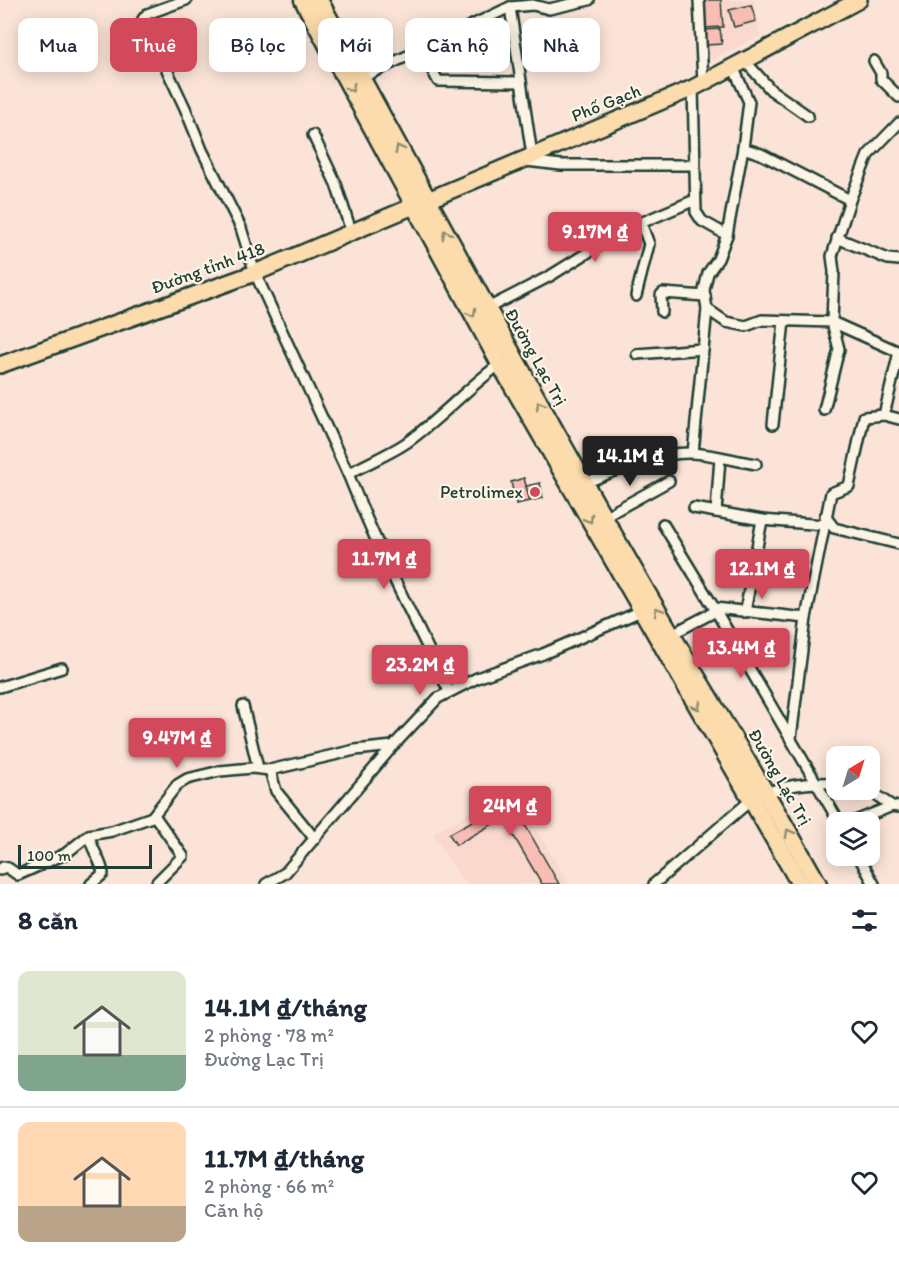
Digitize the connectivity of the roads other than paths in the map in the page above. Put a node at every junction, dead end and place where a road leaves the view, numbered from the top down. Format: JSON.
{"nodes":[{"id":1,"x":186,"y":0,"type":"edge"},
{"id":2,"x":303,"y":0,"type":"edge"},
{"id":3,"x":319,"y":0,"type":"edge"},
{"id":4,"x":589,"y":0,"type":"edge"},
{"id":5,"x":699,"y":0,"type":"edge"},
{"id":6,"x":497,"y":1,"type":"edge"},
{"id":7,"x":851,"y":2,"type":"edge"},
{"id":8,"x":527,"y":3,"type":"edge"},
{"id":9,"x":507,"y":8,"type":"junction"},
{"id":10,"x":486,"y":18,"type":"edge"},
{"id":11,"x":405,"y":57,"type":"edge"},
{"id":12,"x":874,"y":61,"type":"dead end"},
{"id":13,"x":739,"y":64,"type":"junction"},
{"id":14,"x":433,"y":72,"type":"edge"},
{"id":15,"x":361,"y":78,"type":"junction"},
{"id":16,"x":521,"y":82,"type":"junction"},
{"id":17,"x":698,"y":85,"type":"junction"},
{"id":18,"x":899,"y":97,"type":"edge"},
{"id":19,"x":808,"y":116,"type":"dead end"},
{"id":20,"x":899,"y":123,"type":"edge"},
{"id":21,"x":313,"y":135,"type":"dead end"},
{"id":22,"x":743,"y":148,"type":"junction"},
{"id":23,"x":526,"y":157,"type":"junction"},
{"id":24,"x":695,"y":165,"type":"junction"},
{"id":25,"x":695,"y":200,"type":"junction"},
{"id":26,"x":850,"y":200,"type":"junction"},
{"id":27,"x":421,"y":203,"type":"junction"},
{"id":28,"x":640,"y":223,"type":"junction"},
{"id":29,"x":351,"y":231,"type":"junction"},
{"id":30,"x":727,"y":235,"type":"junction"},
{"id":31,"x":837,"y":237,"type":"junction"},
{"id":32,"x":899,"y":260,"type":"edge"},
{"id":33,"x":255,"y":273,"type":"junction"},
{"id":34,"x":636,"y":296,"type":"dead end"},
{"id":35,"x":705,"y":296,"type":"junction"},
{"id":36,"x":486,"y":309,"type":"junction"},
{"id":37,"x":707,"y":309,"type":"junction"},
{"id":38,"x":662,"y":312,"type":"dead end"},
{"id":39,"x":784,"y":321,"type":"junction"},
{"id":40,"x":832,"y":322,"type":"junction"},
{"id":41,"x":703,"y":349,"type":"junction"},
{"id":42,"x":899,"y":352,"type":"edge"},
{"id":43,"x":637,"y":354,"type":"dead end"},
{"id":44,"x":500,"y":364,"type":"junction"},
{"id":45,"x":0,"y":365,"type":"edge"},
{"id":46,"x":824,"y":410,"type":"dead end"},
{"id":47,"x":884,"y":415,"type":"junction"},
{"id":48,"x":899,"y":419,"type":"edge"},
{"id":49,"x":773,"y":424,"type":"dead end"},
{"id":50,"x":693,"y":453,"type":"junction"},
{"id":51,"x":720,"y":458,"type":"junction"},
{"id":52,"x":756,"y":464,"type":"dead end"},
{"id":53,"x":348,"y":474,"type":"junction"},
{"id":54,"x":669,"y":481,"type":"dead end"},
{"id":55,"x":585,"y":483,"type":"junction"},
{"id":56,"x":694,"y":508,"type":"dead end"},
{"id":57,"x":716,"y":512,"type":"junction"},
{"id":58,"x":604,"y":517,"type":"junction"},
{"id":59,"x":762,"y":520,"type":"junction"},
{"id":60,"x":825,"y":520,"type":"junction"},
{"id":61,"x":663,"y":524,"type":"dead end"},
{"id":62,"x":899,"y":544,"type":"edge"},
{"id":63,"x":715,"y":610,"type":"junction"},
{"id":64,"x":641,"y":611,"type":"junction"},
{"id":65,"x":745,"y":612,"type":"junction"},
{"id":66,"x":806,"y":618,"type":"junction"},
{"id":67,"x":672,"y":634,"type":"junction"},
{"id":68,"x":62,"y":668,"type":"dead end"},
{"id":69,"x":0,"y":687,"type":"edge"},
{"id":70,"x":449,"y":691,"type":"junction"},
{"id":71,"x":243,"y":706,"type":"dead end"},
{"id":72,"x":791,"y":738,"type":"junction"},
{"id":73,"x":393,"y":746,"type":"junction"},
{"id":74,"x":258,"y":768,"type":"junction"},
{"id":75,"x":270,"y":770,"type":"junction"},
{"id":76,"x":816,"y":782,"type":"junction"},
{"id":77,"x":826,"y":782,"type":"edge"},
{"id":78,"x":766,"y":792,"type":"junction"},
{"id":79,"x":880,"y":797,"type":"edge"},
{"id":80,"x":751,"y":800,"type":"junction"},
{"id":81,"x":896,"y":806,"type":"edge"},
{"id":82,"x":833,"y":812,"type":"edge"},
{"id":83,"x":880,"y":812,"type":"edge"},
{"id":84,"x":154,"y":815,"type":"junction"},
{"id":85,"x":89,"y":835,"type":"junction"},
{"id":86,"x":315,"y":839,"type":"junction"},
{"id":87,"x":864,"y":866,"type":"edge"},
{"id":88,"x":0,"y":870,"type":"edge"},
{"id":89,"x":157,"y":882,"type":"dead end"},
{"id":90,"x":91,"y":884,"type":"edge"},
{"id":91,"x":266,"y":884,"type":"edge"},
{"id":92,"x":654,"y":884,"type":"edge"},
{"id":93,"x":800,"y":884,"type":"edge"},
{"id":94,"x":818,"y":884,"type":"edge"},
{"id":95,"x":874,"y":884,"type":"edge"}],
"edges":[{"from":1,"to":33,"type":"street"},
{"from":2,"to":27,"type":"highway","name":"Đường Lạc Trị","one_way":true},
{"from":3,"to":15,"type":"highway","name":"Đường Lạc Trị"},
{"from":4,"to":8,"type":"street"},
{"from":5,"to":17,"type":"street"},
{"from":6,"to":9,"type":"street"},
{"from":7,"to":13,"type":"main road","name":"Phố Gạch"},
{"from":8,"to":9,"type":"street"},
{"from":9,"to":10,"type":"street"},
{"from":9,"to":16,"type":"street"},
{"from":11,"to":15,"type":"street"},
{"from":12,"to":18,"type":"street"},
{"from":13,"to":17,"type":"main road","name":"Phố Gạch"},
{"from":13,"to":19,"type":"street"},
{"from":13,"to":22,"type":"street"},
{"from":14,"to":16,"type":"street"},
{"from":27,"to":15,"type":"highway","name":"Đường Lạc Trị","one_way":true},
{"from":16,"to":23,"type":"street"},
{"from":17,"to":23,"type":"main road","name":"Phố Gạch"},
{"from":17,"to":24,"type":"street"},
{"from":20,"to":26,"type":"street"},
{"from":21,"to":29,"type":"street"},
{"from":22,"to":26,"type":"street"},
{"from":22,"to":30,"type":"street"},
{"from":23,"to":24,"type":"street"},
{"from":23,"to":27,"type":"main road","name":"Phố Gạch"},
{"from":24,"to":25,"type":"street"},
{"from":25,"to":28,"type":"street"},
{"from":25,"to":30,"type":"street"},
{"from":26,"to":31,"type":"street"},
{"from":27,"to":29,"type":"main road","name":"Đường tỉnh 418"},
{"from":36,"to":27,"type":"highway","name":"Đường Lạc Trị","one_way":true},
{"from":27,"to":44,"type":"highway","name":"Đường Lạc Trị","one_way":true},
{"from":28,"to":34,"type":"street"},
{"from":28,"to":36,"type":"street"},
{"from":29,"to":33,"type":"main road","name":"Đường tỉnh 418"},
{"from":30,"to":35,"type":"street"},
{"from":31,"to":32,"type":"street"},
{"from":31,"to":40,"type":"street"},
{"from":33,"to":45,"type":"main road","name":"Đường tỉnh 418"},
{"from":33,"to":53,"type":"street"},
{"from":35,"to":37,"type":"street"},
{"from":35,"to":38,"type":"street"},
{"from":55,"to":36,"type":"highway","name":"Đường Lạc Trị","one_way":true},
{"from":37,"to":39,"type":"street"},
{"from":37,"to":41,"type":"street"},
{"from":39,"to":40,"type":"street"},
{"from":39,"to":49,"type":"street"},
{"from":40,"to":42,"type":"street"},
{"from":40,"to":46,"type":"street"},
{"from":41,"to":43,"type":"street"},
{"from":41,"to":50,"type":"street"},
{"from":42,"to":47,"type":"street"},
{"from":44,"to":53,"type":"street"},
{"from":44,"to":64,"type":"highway","name":"Đường Lạc Trị","one_way":true},
{"from":47,"to":48,"type":"street"},
{"from":47,"to":60,"type":"street"},
{"from":50,"to":51,"type":"street"},
{"from":50,"to":55,"type":"street"},
{"from":51,"to":52,"type":"street"},
{"from":51,"to":57,"type":"street"},
{"from":53,"to":70,"type":"street"},
{"from":54,"to":58,"type":"street"},
{"from":55,"to":58,"type":"highway","name":"Đường Lạc Trị"},
{"from":56,"to":57,"type":"street"},
{"from":57,"to":59,"type":"street"},
{"from":67,"to":58,"type":"highway","name":"Đường Lạc Trị","one_way":true},
{"from":59,"to":60,"type":"street"},
{"from":59,"to":65,"type":"street"},
{"from":60,"to":62,"type":"street"},
{"from":60,"to":66,"type":"street"},
{"from":61,"to":63,"type":"street"},
{"from":63,"to":65,"type":"street"},
{"from":63,"to":67,"type":"street"},
{"from":63,"to":72,"type":"street"},
{"from":64,"to":70,"type":"street"},
{"from":64,"to":80,"type":"highway","name":"Đường Lạc Trị","one_way":true},
{"from":65,"to":66,"type":"street"},
{"from":66,"to":72,"type":"street"},
{"from":67,"to":78,"type":"highway","name":"Đường Lạc Trị"},
{"from":68,"to":69,"type":"street"},
{"from":70,"to":73,"type":"street"},
{"from":71,"to":74,"type":"street"},
{"from":72,"to":76,"type":"street"},
{"from":73,"to":75,"type":"street"},
{"from":73,"to":86,"type":"street"},
{"from":74,"to":75,"type":"street"},
{"from":74,"to":84,"type":"street"},
{"from":75,"to":86,"type":"street"},
{"from":76,"to":77,"type":"street"},
{"from":76,"to":78,"type":"street"},
{"from":76,"to":82,"type":"street"},
{"from":78,"to":80,"type":"street"},
{"from":94,"to":78,"type":"highway","name":"Đường Lạc Trị","one_way":true},
{"from":79,"to":81,"type":"street"},
{"from":80,"to":92,"type":"street"},
{"from":80,"to":93,"type":"highway","name":"Đường Lạc Trị"},
{"from":81,"to":83,"type":"street"},
{"from":84,"to":85,"type":"street"},
{"from":84,"to":89,"type":"street"},
{"from":85,"to":88,"type":"street"},
{"from":85,"to":90,"type":"street"},
{"from":86,"to":91,"type":"street"},
{"from":87,"to":95,"type":"street"}]}
